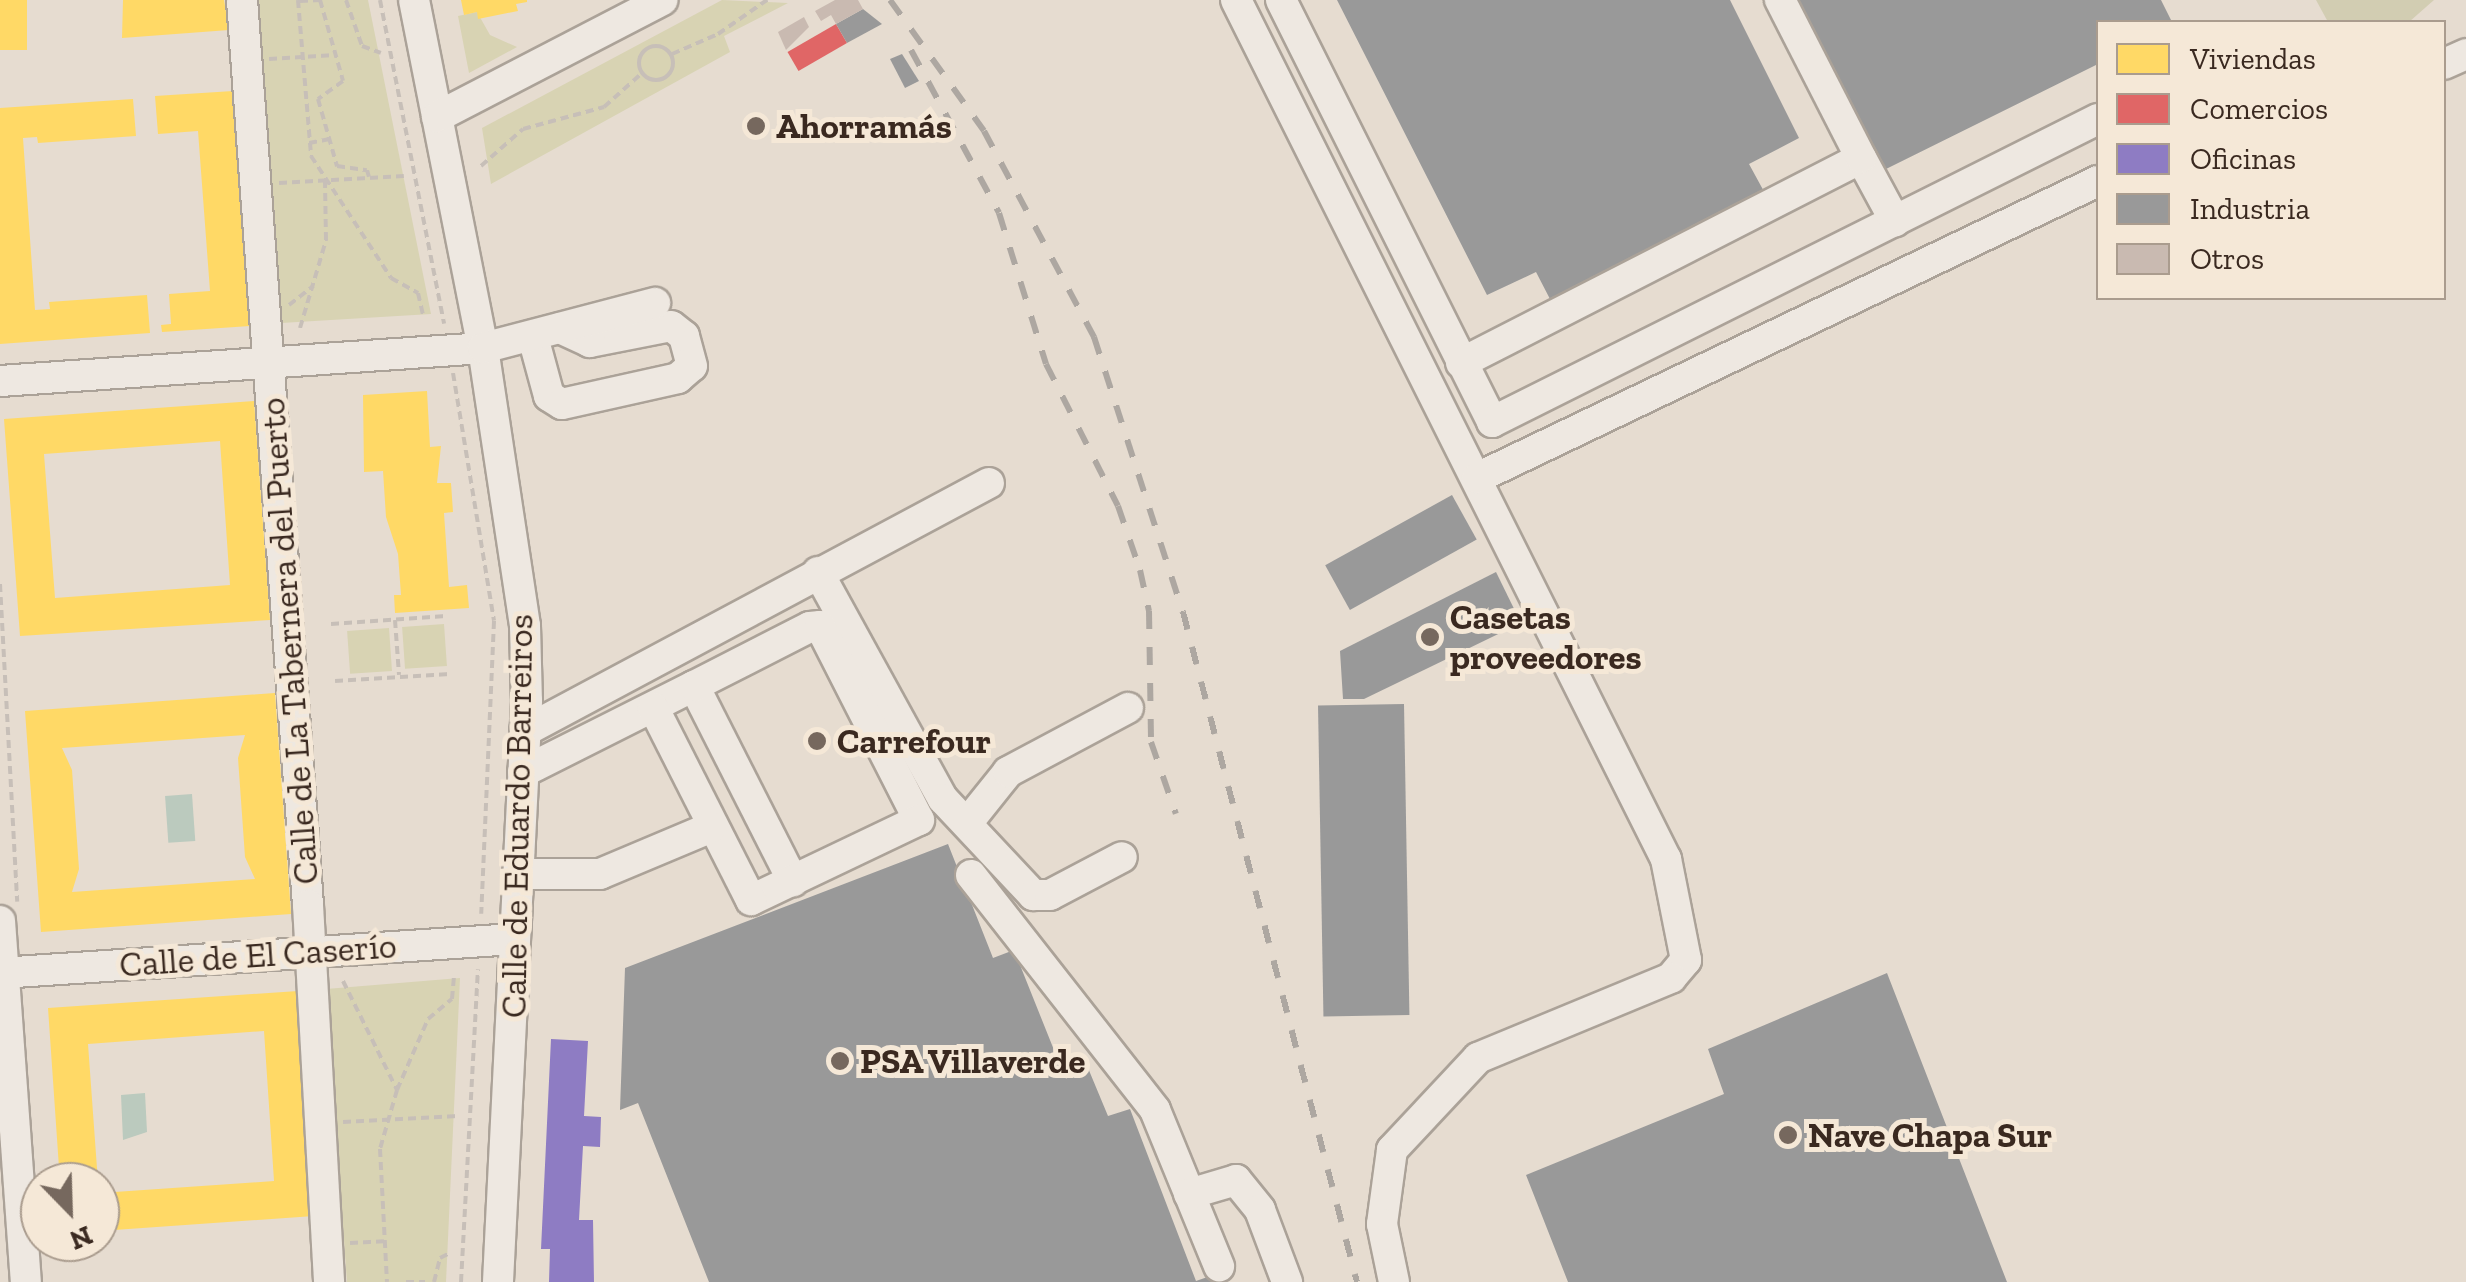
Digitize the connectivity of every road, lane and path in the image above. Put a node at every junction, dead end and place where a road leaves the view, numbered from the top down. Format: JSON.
{"nodes":[{"id":1,"x":242,"y":0,"type":"edge"},
{"id":2,"x":320,"y":0,"type":"edge"},
{"id":3,"x":346,"y":0,"type":"edge"},
{"id":4,"x":380,"y":0,"type":"edge"},
{"id":5,"x":414,"y":0,"type":"edge"},
{"id":6,"x":767,"y":0,"type":"edge"},
{"id":7,"x":1236,"y":0,"type":"edge"},
{"id":8,"x":1282,"y":0,"type":"edge"},
{"id":9,"x":1780,"y":0,"type":"edge"},
{"id":10,"x":298,"y":1,"type":"edge"},
{"id":11,"x":646,"y":10,"type":"edge"},
{"id":12,"x":648,"y":48,"type":"junction"},
{"id":13,"x":381,"y":53,"type":"dead end"},
{"id":14,"x":336,"y":54,"type":"junction"},
{"id":15,"x":672,"y":54,"type":"junction"},
{"id":16,"x":302,"y":56,"type":"junction"},
{"id":17,"x":260,"y":60,"type":"dead end"},
{"id":18,"x":642,"y":74,"type":"junction"},
{"id":19,"x":437,"y":117,"type":"junction"},
{"id":20,"x":2096,"y":120,"type":"edge"},
{"id":21,"x":330,"y":138,"type":"junction"},
{"id":22,"x":309,"y":143,"type":"junction"},
{"id":23,"x":1862,"y":158,"type":"junction"},
{"id":24,"x":481,"y":166,"type":"dead end"},
{"id":25,"x":404,"y":176,"type":"dead end"},
{"id":26,"x":369,"y":177,"type":"junction"},
{"id":27,"x":325,"y":180,"type":"junction"},
{"id":28,"x":2096,"y":181,"type":"edge"},
{"id":29,"x":268,"y":183,"type":"dead end"},
{"id":30,"x":1895,"y":222,"type":"junction"},
{"id":31,"x":313,"y":286,"type":"junction"},
{"id":32,"x":654,"y":303,"type":"dead end"},
{"id":33,"x":278,"y":314,"type":"dead end"},
{"id":34,"x":423,"y":314,"type":"dead end"},
{"id":35,"x":300,"y":328,"type":"dead end"},
{"id":36,"x":546,"y":332,"type":"junction"},
{"id":37,"x":484,"y":348,"type":"junction"},
{"id":38,"x":449,"y":350,"type":"junction"},
{"id":39,"x":267,"y":362,"type":"junction"},
{"id":40,"x":1460,"y":363,"type":"junction"},
{"id":41,"x":0,"y":381,"type":"edge"},
{"id":42,"x":1477,"y":478,"type":"junction"},
{"id":43,"x":989,"y":483,"type":"dead end"},
{"id":44,"x":818,"y":572,"type":"junction"},
{"id":45,"x":0,"y":584,"type":"edge"},
{"id":46,"x":446,"y":616,"type":"dead end"},
{"id":47,"x":395,"y":620,"type":"junction"},
{"id":48,"x":331,"y":624,"type":"dead end"},
{"id":49,"x":450,"y":674,"type":"dead end"},
{"id":50,"x":399,"y":678,"type":"junction"},
{"id":51,"x":335,"y":682,"type":"dead end"},
{"id":52,"x":694,"y":686,"type":"junction"},
{"id":53,"x":652,"y":707,"type":"junction"},
{"id":54,"x":1128,"y":708,"type":"dead end"},
{"id":55,"x":525,"y":732,"type":"junction"},
{"id":56,"x":524,"y":772,"type":"junction"},
{"id":57,"x":968,"y":822,"type":"junction"},
{"id":58,"x":712,"y":827,"type":"junction"},
{"id":59,"x":1122,"y":856,"type":"dead end"},
{"id":60,"x":518,"y":874,"type":"junction"},
{"id":61,"x":971,"y":876,"type":"dead end"},
{"id":62,"x":793,"y":881,"type":"junction"},
{"id":63,"x":7,"y":918,"type":"edge"},
{"id":64,"x":515,"y":939,"type":"junction"},
{"id":65,"x":480,"y":940,"type":"junction"},
{"id":66,"x":309,"y":952,"type":"junction"},
{"id":67,"x":2,"y":973,"type":"edge"},
{"id":68,"x":454,"y":974,"type":"dead end"},
{"id":69,"x":343,"y":981,"type":"dead end"},
{"id":70,"x":398,"y":1090,"type":"junction"},
{"id":71,"x":458,"y":1116,"type":"dead end"},
{"id":72,"x":389,"y":1118,"type":"junction"},
{"id":73,"x":332,"y":1122,"type":"dead end"},
{"id":74,"x":1189,"y":1194,"type":"junction"},
{"id":75,"x":384,"y":1241,"type":"junction"},
{"id":76,"x":340,"y":1244,"type":"dead end"},
{"id":77,"x":450,"y":1253,"type":"dead end"},
{"id":78,"x":1219,"y":1266,"type":"dead end"},
{"id":79,"x":26,"y":1282,"type":"edge"},
{"id":80,"x":329,"y":1282,"type":"edge"},
{"id":81,"x":387,"y":1282,"type":"edge"},
{"id":82,"x":406,"y":1282,"type":"edge"},
{"id":83,"x":425,"y":1282,"type":"edge"},
{"id":84,"x":434,"y":1282,"type":"edge"},
{"id":85,"x":461,"y":1282,"type":"edge"},
{"id":86,"x":498,"y":1282,"type":"edge"},
{"id":87,"x":1287,"y":1282,"type":"edge"},
{"id":88,"x":1394,"y":1282,"type":"edge"}],
"edges":[{"from":1,"to":39,"type":"street","name":"Calle de La Tabernera del Puerto"},
{"from":2,"to":10,"type":"path"},
{"from":2,"to":14,"type":"path"},
{"from":3,"to":13,"type":"path"},
{"from":4,"to":38,"type":"path"},
{"from":5,"to":19,"type":"street","name":"Calle de Eduardo Barreiros"},
{"from":6,"to":15,"type":"path"},
{"from":7,"to":42,"type":"street"},
{"from":8,"to":40,"type":"street"},
{"from":9,"to":23,"type":"street"},
{"from":10,"to":16,"type":"path"},
{"from":11,"to":12,"type":"path"},
{"from":11,"to":19,"type":"street"},
{"from":12,"to":15,"type":"path"},
{"from":12,"to":18,"type":"path"},
{"from":14,"to":16,"type":"path"},
{"from":14,"to":21,"type":"path"},
{"from":15,"to":18,"type":"path"},
{"from":16,"to":17,"type":"path"},
{"from":16,"to":22,"type":"path"},
{"from":18,"to":24,"type":"path"},
{"from":19,"to":37,"type":"street","name":"Calle de Eduardo Barreiros"},
{"from":20,"to":30,"type":"street"},
{"from":21,"to":22,"type":"path"},
{"from":21,"to":26,"type":"path"},
{"from":22,"to":27,"type":"path"},
{"from":23,"to":30,"type":"street"},
{"from":23,"to":40,"type":"street"},
{"from":25,"to":26,"type":"path"},
{"from":26,"to":27,"type":"path"},
{"from":27,"to":29,"type":"path"},
{"from":27,"to":31,"type":"path"},
{"from":27,"to":34,"type":"path"},
{"from":28,"to":42,"type":"street"},
{"from":30,"to":40,"type":"street"},
{"from":31,"to":33,"type":"path"},
{"from":31,"to":35,"type":"path"},
{"from":32,"to":36,"type":"street"},
{"from":36,"to":36,"type":"street"},
{"from":36,"to":37,"type":"street"},
{"from":37,"to":38,"type":"street"},
{"from":37,"to":55,"type":"street","name":"Calle de Eduardo Barreiros"},
{"from":38,"to":39,"type":"street"},
{"from":38,"to":65,"type":"path"},
{"from":39,"to":41,"type":"street"},
{"from":39,"to":66,"type":"street","name":"Calle de La Tabernera del Puerto"},
{"from":42,"to":88,"type":"street"},
{"from":43,"to":44,"type":"street"},
{"from":44,"to":55,"type":"street"},
{"from":44,"to":57,"type":"street"},
{"from":45,"to":63,"type":"path"},
{"from":46,"to":47,"type":"path"},
{"from":47,"to":48,"type":"path"},
{"from":47,"to":50,"type":"path"},
{"from":49,"to":50,"type":"path"},
{"from":50,"to":51,"type":"path"},
{"from":52,"to":53,"type":"street"},
{"from":52,"to":62,"type":"street"},
{"from":52,"to":62,"type":"street"},
{"from":53,"to":56,"type":"street"},
{"from":53,"to":58,"type":"street"},
{"from":54,"to":57,"type":"street"},
{"from":55,"to":56,"type":"street","name":"Calle de Eduardo Barreiros"},
{"from":56,"to":60,"type":"street","name":"Calle de Eduardo Barreiros"},
{"from":57,"to":59,"type":"street"},
{"from":58,"to":60,"type":"street"},
{"from":58,"to":62,"type":"street"},
{"from":60,"to":64,"type":"street","name":"Calle de Eduardo Barreiros"},
{"from":61,"to":74,"type":"street"},
{"from":63,"to":67,"type":"street"},
{"from":64,"to":65,"type":"street","name":"Calle de El Caserío"},
{"from":64,"to":86,"type":"street","name":"Calle de Eduardo Barreiros"},
{"from":65,"to":66,"type":"street","name":"Calle de El Caserío"},
{"from":65,"to":85,"type":"path"},
{"from":66,"to":67,"type":"street","name":"Calle de El Caserío"},
{"from":66,"to":80,"type":"street","name":"Calle de La Tabernera del Puerto"},
{"from":67,"to":79,"type":"street"},
{"from":68,"to":70,"type":"path"},
{"from":69,"to":70,"type":"path"},
{"from":70,"to":72,"type":"path"},
{"from":71,"to":72,"type":"path"},
{"from":72,"to":73,"type":"path"},
{"from":72,"to":75,"type":"path"},
{"from":74,"to":78,"type":"street"},
{"from":74,"to":87,"type":"street"},
{"from":75,"to":76,"type":"path"},
{"from":75,"to":81,"type":"path"},
{"from":77,"to":84,"type":"path"},
{"from":82,"to":83,"type":"path"}]}
